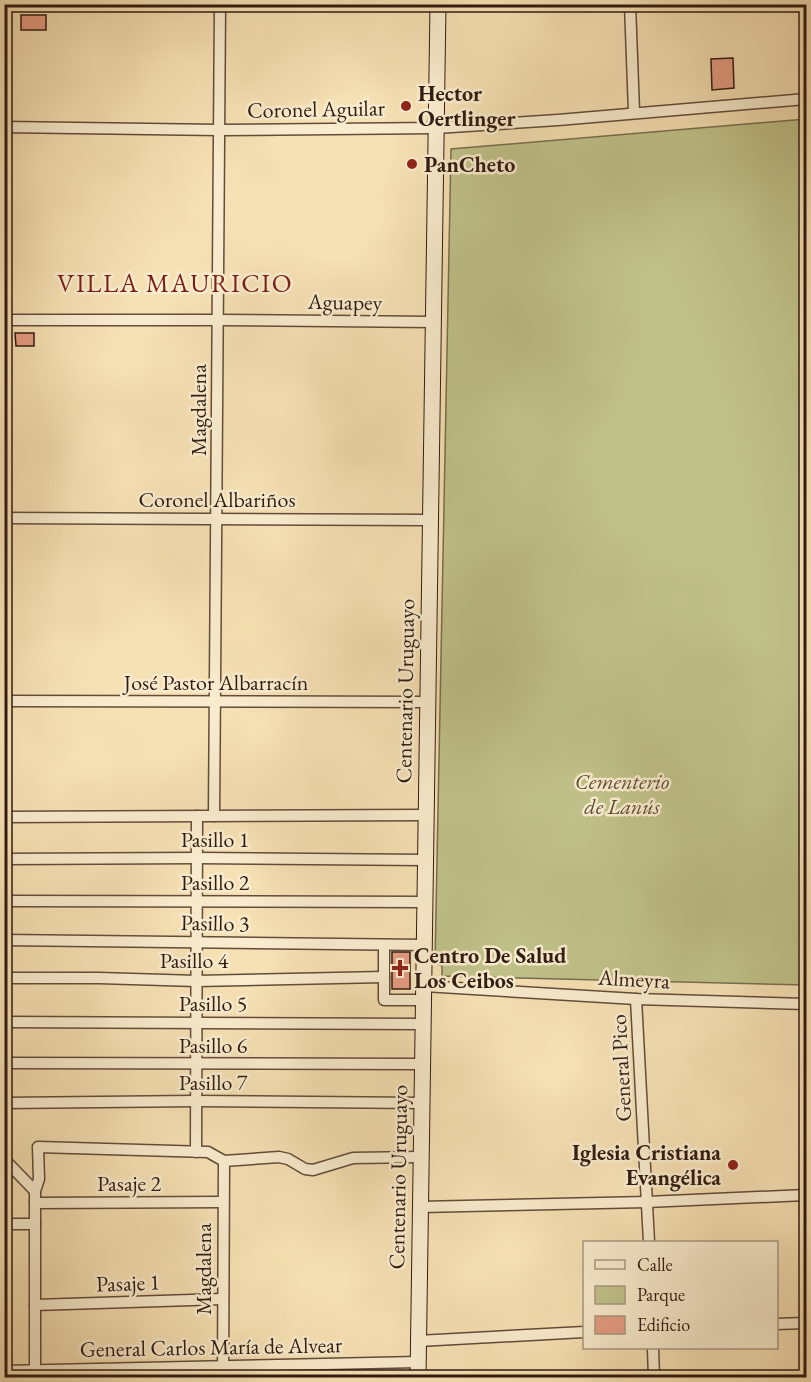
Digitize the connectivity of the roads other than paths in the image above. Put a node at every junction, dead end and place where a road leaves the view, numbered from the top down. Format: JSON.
{"nodes":[{"id":1,"x":220,"y":4,"type":"edge"},
{"id":2,"x":438,"y":4,"type":"edge"},
{"id":3,"x":630,"y":4,"type":"edge"},
{"id":4,"x":807,"y":99,"type":"edge"},
{"id":5,"x":634,"y":112,"type":"junction"},
{"id":6,"x":4,"y":127,"type":"edge"},
{"id":7,"x":436,"y":128,"type":"junction"},
{"id":8,"x":219,"y":130,"type":"junction"},
{"id":9,"x":4,"y":320,"type":"edge"},
{"id":10,"x":218,"y":320,"type":"junction"},
{"id":11,"x":433,"y":322,"type":"junction"},
{"id":12,"x":4,"y":518,"type":"edge"},
{"id":13,"x":217,"y":518,"type":"junction"},
{"id":14,"x":430,"y":520,"type":"junction"},
{"id":15,"x":4,"y":701,"type":"edge"},
{"id":16,"x":216,"y":702,"type":"junction"},
{"id":17,"x":428,"y":702,"type":"junction"},
{"id":18,"x":426,"y":815,"type":"junction"},
{"id":19,"x":197,"y":816,"type":"junction"},
{"id":20,"x":214,"y":816,"type":"junction"},
{"id":21,"x":4,"y":817,"type":"edge"},
{"id":22,"x":197,"y":858,"type":"junction"},
{"id":23,"x":4,"y":859,"type":"edge"},
{"id":24,"x":425,"y":860,"type":"junction"},
{"id":25,"x":4,"y":901,"type":"edge"},
{"id":26,"x":197,"y":902,"type":"junction"},
{"id":27,"x":425,"y":902,"type":"junction"},
{"id":28,"x":4,"y":940,"type":"edge"},
{"id":29,"x":197,"y":942,"type":"junction"},
{"id":30,"x":384,"y":945,"type":"junction"},
{"id":31,"x":424,"y":945,"type":"junction"},
{"id":32,"x":384,"y":977,"type":"junction"},
{"id":33,"x":4,"y":978,"type":"edge"},
{"id":34,"x":197,"y":981,"type":"junction"},
{"id":35,"x":423,"y":993,"type":"junction"},
{"id":36,"x":636,"y":999,"type":"junction"},
{"id":37,"x":807,"y":1004,"type":"edge"},
{"id":38,"x":4,"y":1022,"type":"edge"},
{"id":39,"x":196,"y":1023,"type":"junction"},
{"id":40,"x":422,"y":1024,"type":"junction"},
{"id":41,"x":4,"y":1063,"type":"edge"},
{"id":42,"x":196,"y":1064,"type":"junction"},
{"id":43,"x":421,"y":1064,"type":"junction"},
{"id":44,"x":196,"y":1101,"type":"junction"},
{"id":45,"x":4,"y":1103,"type":"edge"},
{"id":46,"x":421,"y":1103,"type":"junction"},
{"id":47,"x":196,"y":1152,"type":"junction"},
{"id":48,"x":420,"y":1157,"type":"junction"},
{"id":49,"x":4,"y":1159,"type":"edge"},
{"id":50,"x":224,"y":1161,"type":"junction"},
{"id":51,"x":807,"y":1195,"type":"edge"},
{"id":52,"x":35,"y":1197,"type":"junction"},
{"id":53,"x":223,"y":1202,"type":"junction"},
{"id":54,"x":647,"y":1202,"type":"junction"},
{"id":55,"x":420,"y":1207,"type":"junction"},
{"id":56,"x":4,"y":1224,"type":"edge"},
{"id":57,"x":35,"y":1224,"type":"junction"},
{"id":58,"x":649,"y":1241,"type":"edge"},
{"id":59,"x":223,"y":1299,"type":"junction"},
{"id":60,"x":35,"y":1305,"type":"junction"},
{"id":61,"x":807,"y":1323,"type":"edge"},
{"id":62,"x":778,"y":1324,"type":"edge"},
{"id":63,"x":583,"y":1332,"type":"edge"},
{"id":64,"x":418,"y":1341,"type":"junction"},
{"id":65,"x":653,"y":1349,"type":"edge"},
{"id":66,"x":418,"y":1362,"type":"junction"},
{"id":67,"x":4,"y":1371,"type":"edge"},
{"id":68,"x":223,"y":1372,"type":"edge"},
{"id":69,"x":35,"y":1374,"type":"edge"},
{"id":70,"x":418,"y":1377,"type":"edge"},
{"id":71,"x":654,"y":1377,"type":"edge"}],
"edges":[{"from":1,"to":8,"type":"street","name":"Magdalena"},
{"from":2,"to":7,"type":"main road","name":"Centenario Uruguayo"},
{"from":3,"to":5,"type":"street"},
{"from":4,"to":5,"type":"street","name":"Coronel Aguilar"},
{"from":5,"to":7,"type":"street","name":"Coronel Aguilar"},
{"from":6,"to":8,"type":"street","name":"Coronel Aguilar"},
{"from":7,"to":8,"type":"street","name":"Coronel Aguilar"},
{"from":7,"to":11,"type":"main road","name":"Centenario Uruguayo"},
{"from":8,"to":10,"type":"street","name":"Magdalena"},
{"from":9,"to":10,"type":"street","name":"Aguapey"},
{"from":10,"to":11,"type":"street","name":"Aguapey"},
{"from":10,"to":13,"type":"street","name":"Magdalena"},
{"from":11,"to":14,"type":"main road","name":"Centenario Uruguayo"},
{"from":12,"to":13,"type":"street","name":"Coronel Albariños"},
{"from":13,"to":14,"type":"street","name":"Coronel Albariños"},
{"from":13,"to":16,"type":"street","name":"Magdalena"},
{"from":14,"to":17,"type":"main road","name":"Centenario Uruguayo"},
{"from":15,"to":16,"type":"street","name":"José Pastor Albarracín"},
{"from":16,"to":17,"type":"street","name":"José Pastor Albarracín"},
{"from":16,"to":20,"type":"street","name":"Magdalena"},
{"from":17,"to":18,"type":"main road","name":"Centenario Uruguayo"},
{"from":18,"to":20,"type":"street"},
{"from":18,"to":24,"type":"main road","name":"Centenario Uruguayo"},
{"from":19,"to":20,"type":"street"},
{"from":19,"to":21,"type":"street"},
{"from":19,"to":22,"type":"street"},
{"from":22,"to":23,"type":"street","name":"Pasillo 1"},
{"from":22,"to":24,"type":"street","name":"Pasillo 1"},
{"from":22,"to":26,"type":"street"},
{"from":24,"to":27,"type":"main road","name":"Centenario Uruguayo"},
{"from":25,"to":26,"type":"street","name":"Pasillo 2"},
{"from":26,"to":27,"type":"street","name":"Pasillo 2"},
{"from":26,"to":29,"type":"street"},
{"from":27,"to":31,"type":"main road","name":"Centenario Uruguayo"},
{"from":28,"to":29,"type":"street","name":"Pasillo 3"},
{"from":29,"to":30,"type":"street","name":"Pasillo 3"},
{"from":29,"to":34,"type":"street"},
{"from":30,"to":31,"type":"street","name":"Pasillo 3"},
{"from":30,"to":32,"type":"street"},
{"from":31,"to":35,"type":"main road","name":"Centenario Uruguayo"},
{"from":32,"to":34,"type":"street","name":"Pasillo 4"},
{"from":32,"to":35,"type":"street","name":"Almeyra"},
{"from":33,"to":34,"type":"street","name":"Pasillo 4"},
{"from":34,"to":39,"type":"street"},
{"from":35,"to":36,"type":"street","name":"Almeyra"},
{"from":35,"to":40,"type":"main road","name":"Centenario Uruguayo"},
{"from":36,"to":37,"type":"street","name":"Almeyra"},
{"from":36,"to":54,"type":"street","name":"General Pico"},
{"from":38,"to":39,"type":"street","name":"Pasillo 5"},
{"from":39,"to":40,"type":"street","name":"Pasillo 5"},
{"from":39,"to":42,"type":"street"},
{"from":40,"to":43,"type":"main road","name":"Centenario Uruguayo"},
{"from":41,"to":42,"type":"street","name":"Pasillo 6"},
{"from":42,"to":43,"type":"street","name":"Pasillo 6"},
{"from":42,"to":44,"type":"street"},
{"from":43,"to":46,"type":"main road","name":"Centenario Uruguayo"},
{"from":44,"to":45,"type":"street","name":"Pasillo 7"},
{"from":44,"to":46,"type":"street","name":"Pasillo 7"},
{"from":44,"to":47,"type":"street"},
{"from":46,"to":48,"type":"main road","name":"Centenario Uruguayo"},
{"from":47,"to":50,"type":"street"},
{"from":47,"to":52,"type":"street"},
{"from":48,"to":50,"type":"street"},
{"from":48,"to":55,"type":"main road","name":"Centenario Uruguayo"},
{"from":49,"to":52,"type":"street"},
{"from":50,"to":53,"type":"street","name":"Magdalena"},
{"from":51,"to":54,"type":"street"},
{"from":52,"to":53,"type":"street","name":"Pasaje 2"},
{"from":52,"to":57,"type":"street"},
{"from":53,"to":59,"type":"street","name":"Magdalena"},
{"from":54,"to":55,"type":"street"},
{"from":54,"to":58,"type":"street","name":"General Pico"},
{"from":55,"to":64,"type":"main road","name":"Centenario Uruguayo"},
{"from":56,"to":57,"type":"street"},
{"from":57,"to":60,"type":"street"},
{"from":59,"to":60,"type":"street","name":"Pasaje 1"},
{"from":59,"to":68,"type":"street","name":"Magdalena"},
{"from":60,"to":69,"type":"street"},
{"from":61,"to":62,"type":"street"},
{"from":63,"to":64,"type":"street"},
{"from":64,"to":66,"type":"main road","name":"Centenario Uruguayo"},
{"from":65,"to":71,"type":"street"},
{"from":66,"to":68,"type":"street","name":"General Carlos María de Alvear"},
{"from":66,"to":70,"type":"main road","name":"Centenario Uruguayo"},
{"from":67,"to":69,"type":"street","name":"General Carlos María de Alvear"},
{"from":68,"to":69,"type":"street","name":"General Carlos María de Alvear"}]}
